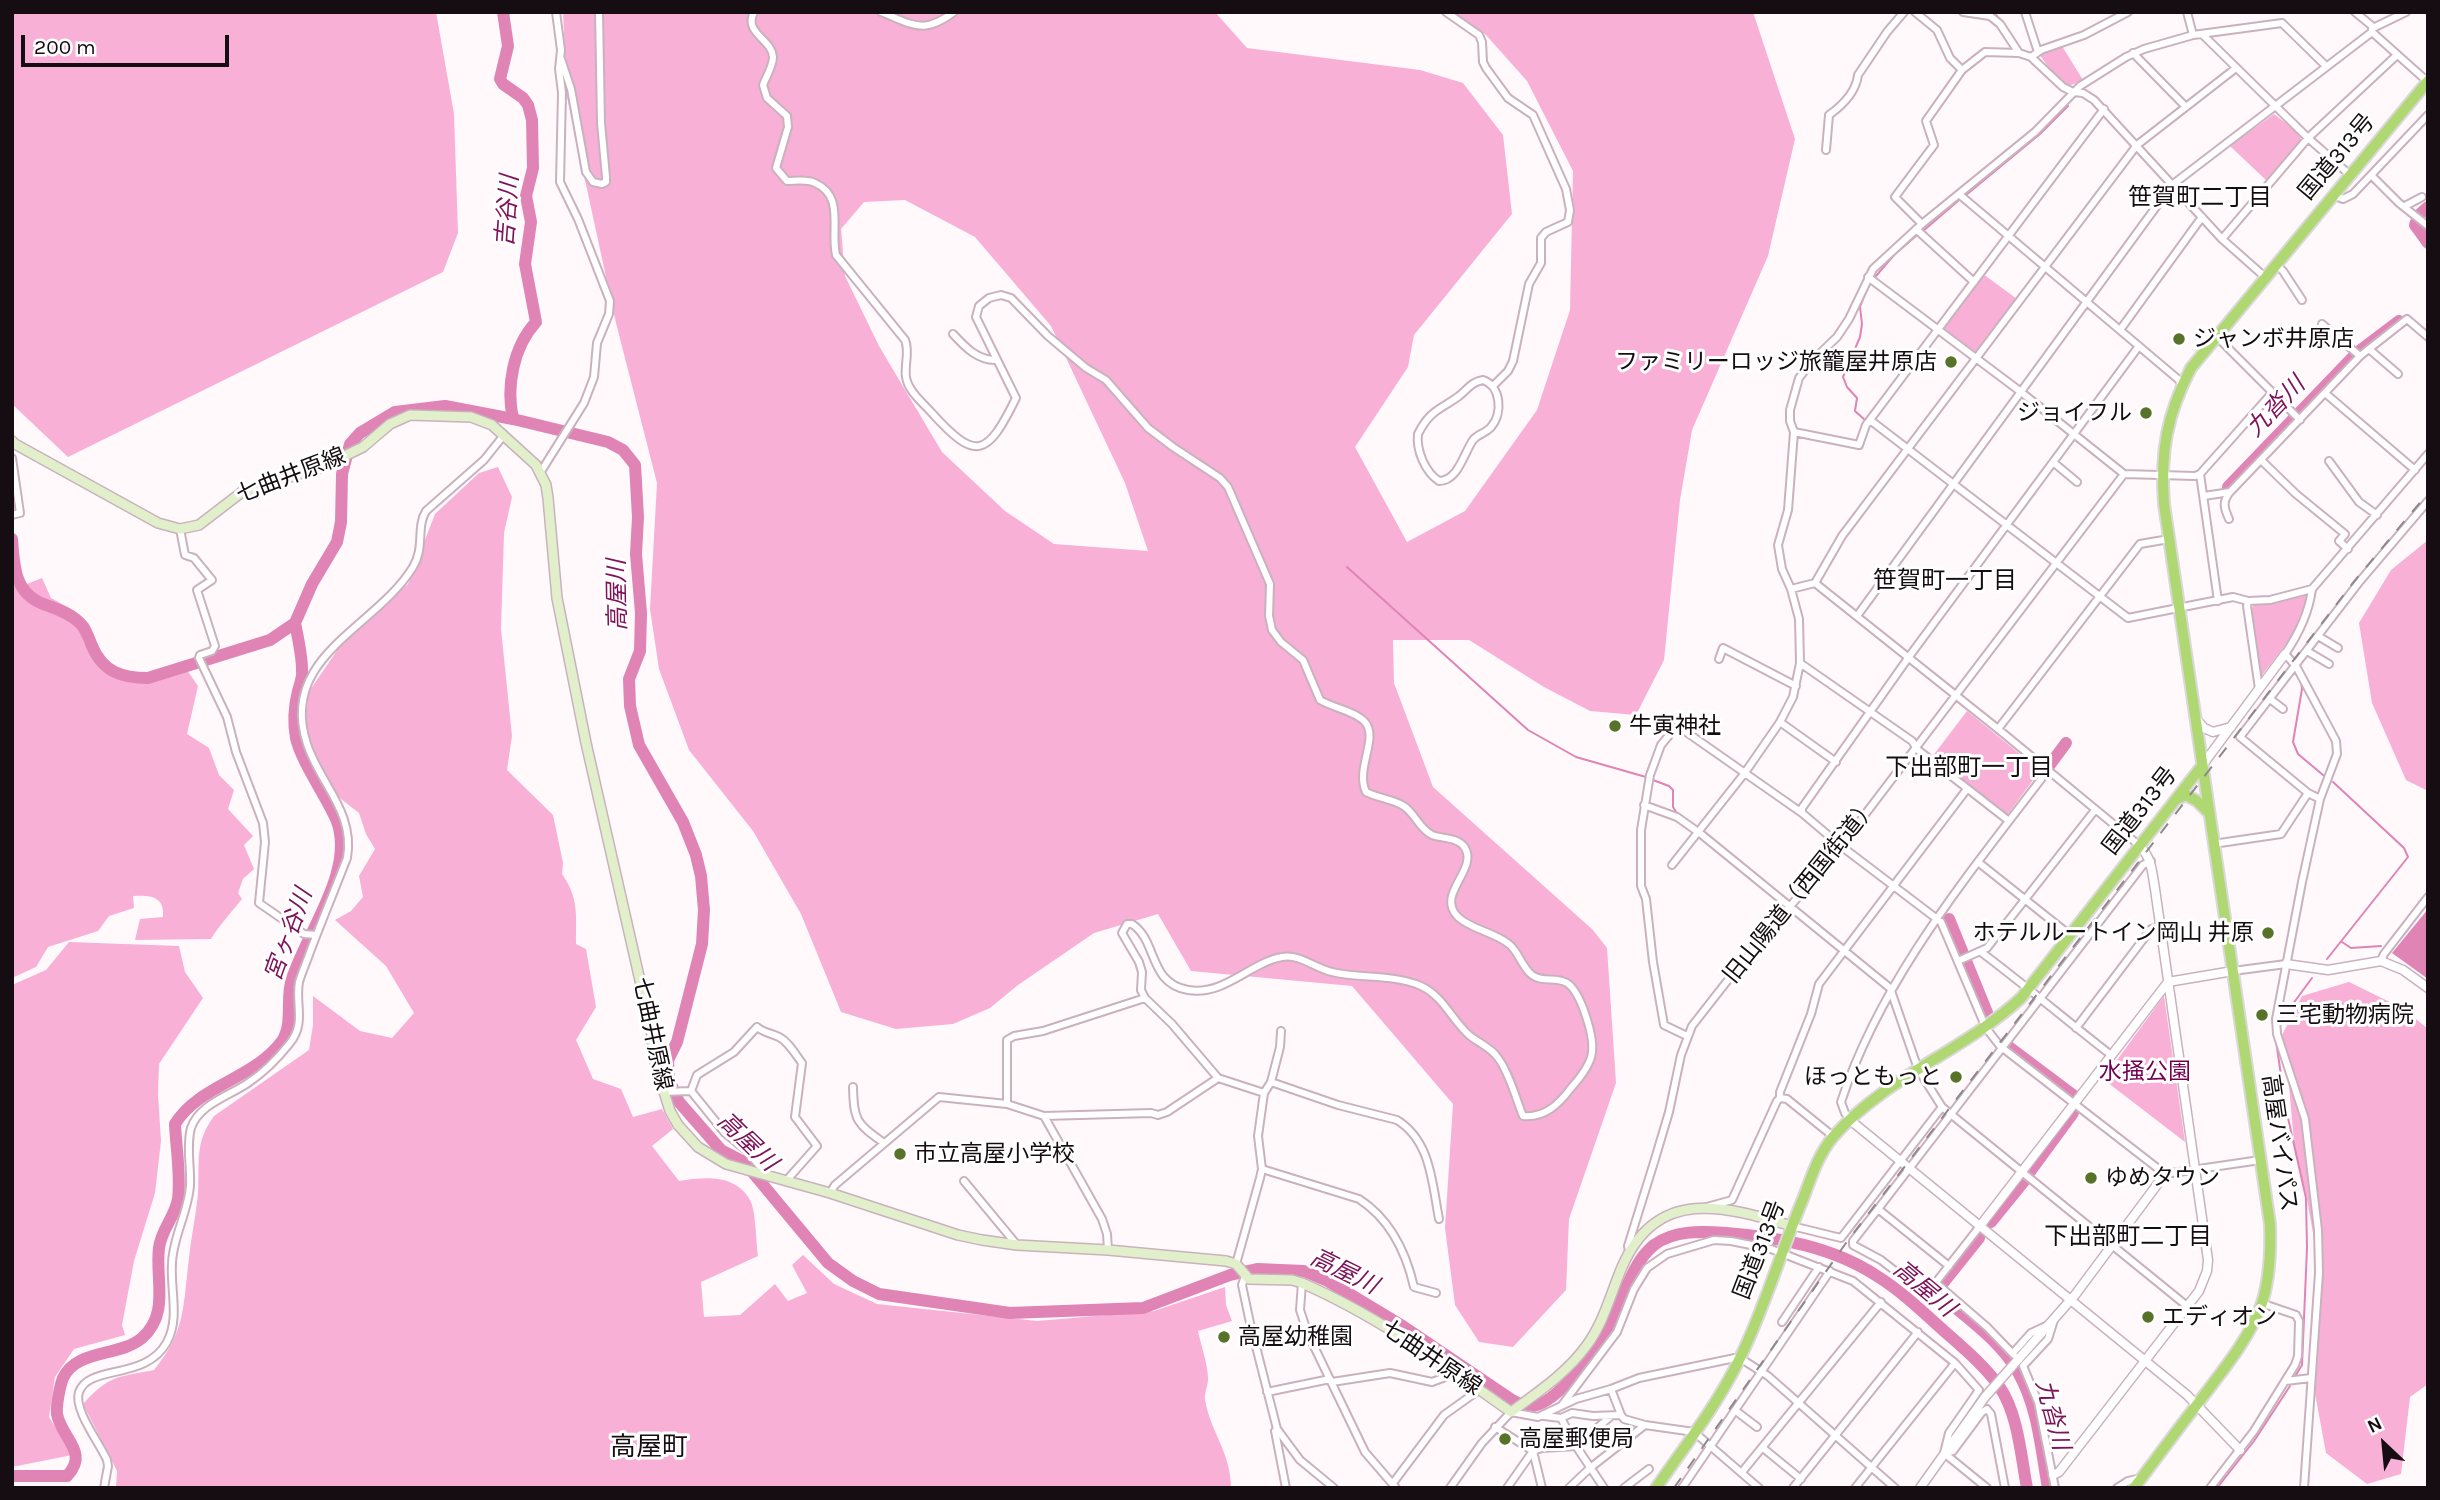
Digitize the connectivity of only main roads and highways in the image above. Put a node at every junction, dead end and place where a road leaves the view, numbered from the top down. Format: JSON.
{"nodes":[{"id":1,"x":2428,"y":81,"type":"edge"},
{"id":2,"x":13,"y":444,"type":"edge"},
{"id":3,"x":2201,"y":767,"type":"junction"},
{"id":4,"x":2173,"y":802,"type":"junction"},
{"id":5,"x":2208,"y":813,"type":"junction"},
{"id":6,"x":1791,"y":1228,"type":"junction"},
{"id":7,"x":1656,"y":1488,"type":"edge"},
{"id":8,"x":2134,"y":1488,"type":"edge"}],
"edges":[{"from":1,"to":3,"type":"highway","name":"国道313号"},
{"from":2,"to":6,"type":"main road","name":"七曲井原線"},
{"from":3,"to":4,"type":"highway","name":"国道313号"},
{"from":3,"to":5,"type":"highway","name":"高屋バイパス"},
{"from":4,"to":5,"type":"highway"},
{"from":4,"to":6,"type":"highway","name":"国道313号"},
{"from":5,"to":8,"type":"highway","name":"高屋バイパス"},
{"from":6,"to":7,"type":"highway","name":"国道313号"}]}
